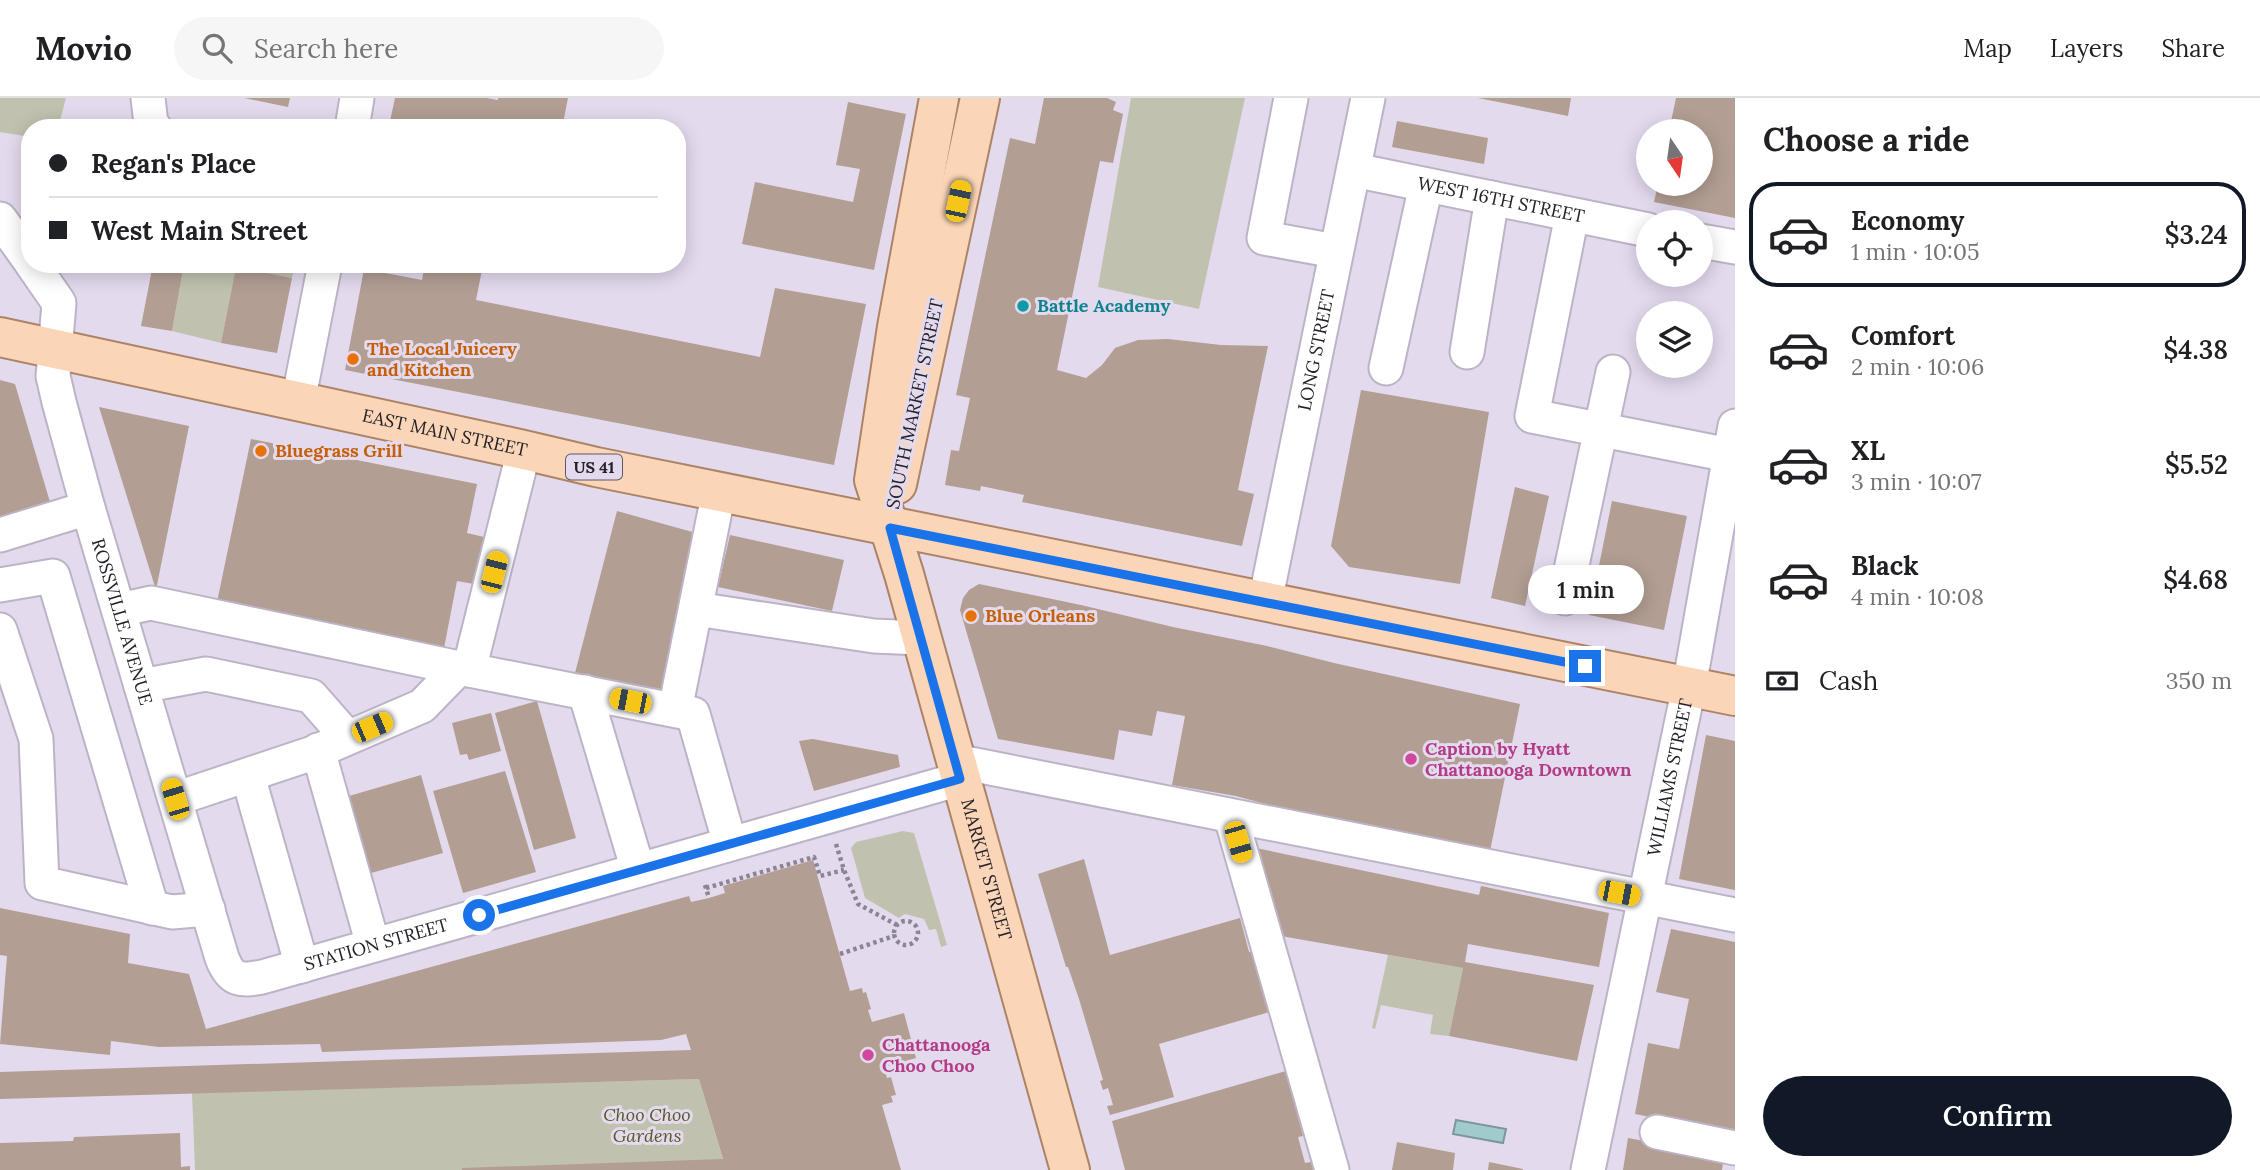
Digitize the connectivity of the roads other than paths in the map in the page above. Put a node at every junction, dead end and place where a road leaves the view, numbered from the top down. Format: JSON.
{"nodes":[{"id":1,"x":148,"y":98,"type":"edge"},
{"id":2,"x":358,"y":98,"type":"edge"},
{"id":3,"x":939,"y":98,"type":"edge"},
{"id":4,"x":980,"y":98,"type":"edge"},
{"id":5,"x":1291,"y":98,"type":"edge"},
{"id":6,"x":1368,"y":98,"type":"edge"},
{"id":7,"x":150,"y":119,"type":"edge"},
{"id":8,"x":354,"y":119,"type":"edge"},
{"id":9,"x":1354,"y":170,"type":"junction"},
{"id":10,"x":1426,"y":185,"type":"junction"},
{"id":11,"x":1492,"y":198,"type":"junction"},
{"id":12,"x":1572,"y":215,"type":"junction"},
{"id":13,"x":0,"y":219,"type":"edge"},
{"id":14,"x":1636,"y":228,"type":"edge"},
{"id":15,"x":1713,"y":243,"type":"edge"},
{"id":16,"x":1735,"y":247,"type":"edge"},
{"id":17,"x":21,"y":249,"type":"edge"},
{"id":18,"x":1335,"y":251,"type":"junction"},
{"id":19,"x":38,"y":273,"type":"edge"},
{"id":20,"x":323,"y":273,"type":"edge"},
{"id":21,"x":0,"y":337,"type":"edge"},
{"id":22,"x":54,"y":348,"type":"junction"},
{"id":23,"x":1467,"y":352,"type":"dead end"},
{"id":24,"x":1386,"y":369,"type":"dead end"},
{"id":25,"x":1613,"y":372,"type":"dead end"},
{"id":26,"x":298,"y":402,"type":"junction"},
{"id":27,"x":1601,"y":430,"type":"junction"},
{"id":28,"x":1732,"y":440,"type":"edge"},
{"id":29,"x":524,"y":450,"type":"junction"},
{"id":30,"x":719,"y":491,"type":"junction"},
{"id":31,"x":88,"y":508,"type":"junction"},
{"id":32,"x":890,"y":528,"type":"junction"},
{"id":33,"x":0,"y":535,"type":"edge"},
{"id":34,"x":0,"y":585,"type":"edge"},
{"id":35,"x":1565,"y":597,"type":"dead end"},
{"id":36,"x":1265,"y":602,"type":"junction"},
{"id":37,"x":696,"y":609,"type":"junction"},
{"id":38,"x":119,"y":610,"type":"junction"},
{"id":39,"x":0,"y":630,"type":"edge"},
{"id":40,"x":921,"y":638,"type":"junction"},
{"id":41,"x":464,"y":669,"type":"junction"},
{"id":42,"x":141,"y":686,"type":"junction"},
{"id":43,"x":1689,"y":687,"type":"junction"},
{"id":44,"x":585,"y":692,"type":"junction"},
{"id":45,"x":1735,"y":696,"type":"edge"},
{"id":46,"x":675,"y":710,"type":"junction"},
{"id":47,"x":333,"y":744,"type":"junction"},
{"id":48,"x":958,"y":770,"type":"junction"},
{"id":49,"x":248,"y":776,"type":"junction"},
{"id":50,"x":175,"y":799,"type":"junction"},
{"id":51,"x":1231,"y":817,"type":"junction"},
{"id":52,"x":730,"y":844,"type":"junction"},
{"id":53,"x":638,"y":870,"type":"junction"},
{"id":54,"x":1645,"y":898,"type":"junction"},
{"id":55,"x":152,"y":908,"type":"junction"},
{"id":56,"x":208,"y":909,"type":"junction"},
{"id":57,"x":1735,"y":915,"type":"edge"},
{"id":58,"x":373,"y":945,"type":"junction"},
{"id":59,"x":302,"y":966,"type":"junction"},
{"id":60,"x":234,"y":978,"type":"joint"},
{"id":61,"x":1657,"y":1132,"type":"dead end"},
{"id":62,"x":1735,"y":1148,"type":"edge"},
{"id":63,"x":1070,"y":1170,"type":"edge"},
{"id":64,"x":1332,"y":1170,"type":"edge"},
{"id":65,"x":1588,"y":1170,"type":"edge"}],
"edges":[{"from":1,"to":7,"type":"street"},
{"from":2,"to":8,"type":"street"},
{"from":3,"to":32,"type":"main road","name":"SOUTH MARKET STREET"},
{"from":4,"to":32,"type":"main road","name":"SOUTH MARKET STREET"},
{"from":5,"to":18,"type":"street"},
{"from":6,"to":9,"type":"street","name":"LONG STREET"},
{"from":9,"to":10,"type":"street","name":"WEST 16TH STREET"},
{"from":9,"to":18,"type":"street","name":"LONG STREET"},
{"from":10,"to":11,"type":"street","name":"WEST 16TH STREET"},
{"from":10,"to":24,"type":"street"},
{"from":11,"to":12,"type":"street","name":"WEST 16TH STREET"},
{"from":11,"to":23,"type":"street"},
{"from":12,"to":14,"type":"street","name":"WEST 16TH STREET"},
{"from":12,"to":27,"type":"street"},
{"from":13,"to":17,"type":"street","name":"ROSSVILLE AVENUE"},
{"from":15,"to":16,"type":"street"},
{"from":18,"to":36,"type":"street","name":"LONG STREET"},
{"from":19,"to":22,"type":"street","name":"ROSSVILLE AVENUE"},
{"from":20,"to":26,"type":"street"},
{"from":21,"to":22,"type":"main road","name":"EAST MAIN STREET","number":"US 41"},
{"from":22,"to":26,"type":"main road","name":"EAST MAIN STREET","number":"US 41"},
{"from":22,"to":31,"type":"street","name":"ROSSVILLE AVENUE"},
{"from":25,"to":27,"type":"street"},
{"from":26,"to":29,"type":"main road","name":"EAST MAIN STREET","number":"US 41"},
{"from":27,"to":28,"type":"street"},
{"from":27,"to":35,"type":"street"},
{"from":28,"to":43,"type":"street","name":"WILLIAMS STREET"},
{"from":29,"to":30,"type":"main road","name":"EAST MAIN STREET","number":"US 41"},
{"from":29,"to":41,"type":"street"},
{"from":30,"to":32,"type":"main road","name":"EAST MAIN STREET","number":"US 41"},
{"from":30,"to":37,"type":"street"},
{"from":31,"to":33,"type":"street"},
{"from":31,"to":38,"type":"street","name":"ROSSVILLE AVENUE"},
{"from":32,"to":36,"type":"main road","number":"US 41"},
{"from":32,"to":40,"type":"main road","name":"MARKET STREET"},
{"from":34,"to":55,"type":"street"},
{"from":36,"to":43,"type":"main road","number":"US 41"},
{"from":37,"to":40,"type":"street"},
{"from":37,"to":46,"type":"street"},
{"from":38,"to":41,"type":"street"},
{"from":38,"to":42,"type":"street","name":"ROSSVILLE AVENUE"},
{"from":39,"to":55,"type":"street"},
{"from":40,"to":48,"type":"main road","name":"MARKET STREET"},
{"from":41,"to":44,"type":"street"},
{"from":41,"to":47,"type":"street"},
{"from":42,"to":47,"type":"street"},
{"from":42,"to":50,"type":"street","name":"ROSSVILLE AVENUE"},
{"from":43,"to":45,"type":"main road","number":"US 41"},
{"from":43,"to":54,"type":"street","name":"WILLIAMS STREET"},
{"from":44,"to":46,"type":"street"},
{"from":44,"to":53,"type":"street"},
{"from":46,"to":52,"type":"street"},
{"from":47,"to":49,"type":"street"},
{"from":47,"to":58,"type":"street"},
{"from":48,"to":51,"type":"street"},
{"from":48,"to":52,"type":"street","name":"STATION STREET"},
{"from":48,"to":63,"type":"main road","name":"MARKET STREET"},
{"from":49,"to":50,"type":"street"},
{"from":49,"to":59,"type":"street"},
{"from":50,"to":56,"type":"street","name":"ROSSVILLE AVENUE"},
{"from":51,"to":54,"type":"street"},
{"from":51,"to":64,"type":"street"},
{"from":52,"to":53,"type":"street","name":"STATION STREET"},
{"from":53,"to":58,"type":"street","name":"STATION STREET"},
{"from":54,"to":57,"type":"street"},
{"from":54,"to":65,"type":"street","name":"WILLIAMS STREET"},
{"from":55,"to":56,"type":"street"},
{"from":56,"to":60,"type":"street","name":"ROSSVILLE AVENUE"},
{"from":58,"to":59,"type":"street","name":"STATION STREET"},
{"from":59,"to":60,"type":"street","name":"STATION STREET"},
{"from":61,"to":62,"type":"street"}]}
